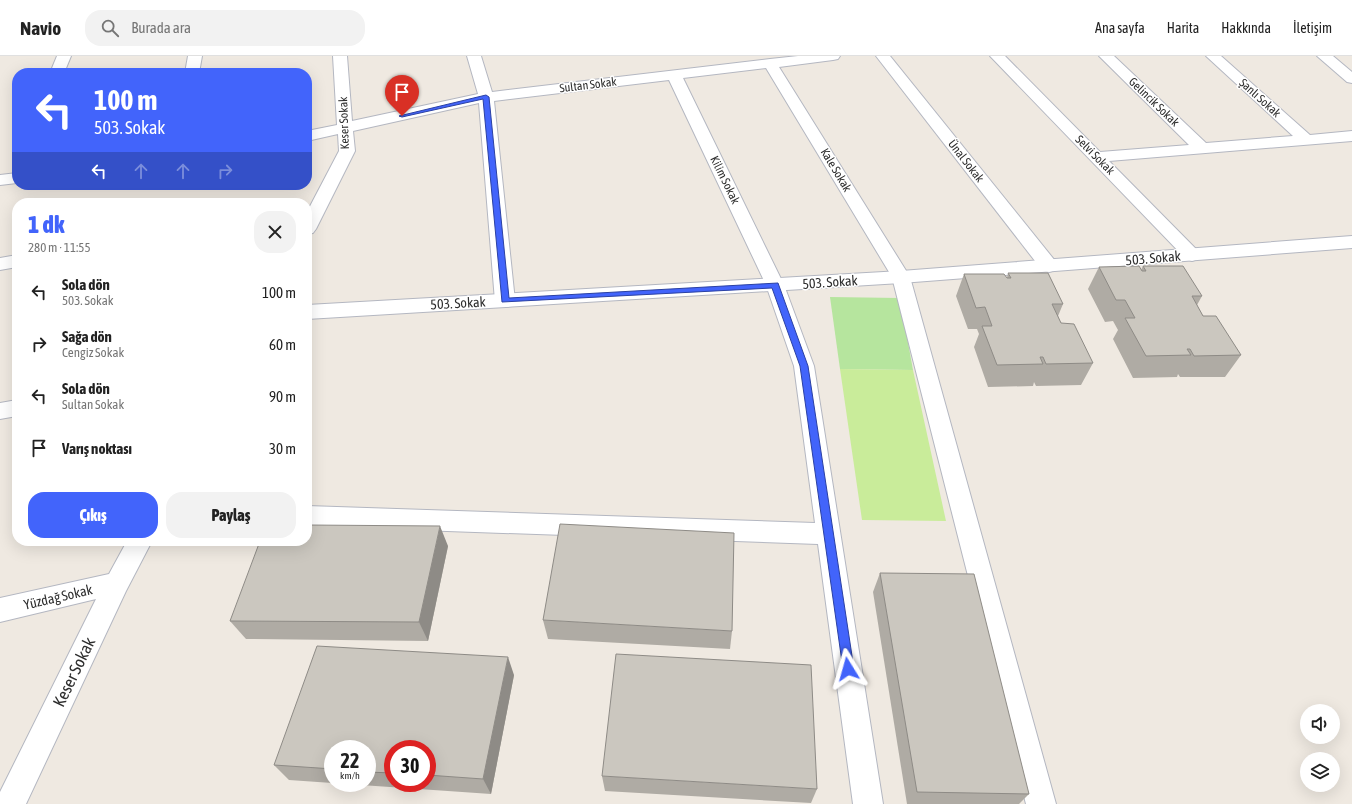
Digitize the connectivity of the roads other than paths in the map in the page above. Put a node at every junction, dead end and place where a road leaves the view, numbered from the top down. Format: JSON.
{"nodes":[{"id":1,"x":64,"y":56,"type":"edge"},
{"id":2,"x":195,"y":56,"type":"edge"},
{"id":3,"x":340,"y":56,"type":"edge"},
{"id":4,"x":474,"y":56,"type":"edge"},
{"id":5,"x":833,"y":56,"type":"edge"},
{"id":6,"x":883,"y":56,"type":"edge"},
{"id":7,"x":997,"y":56,"type":"edge"},
{"id":8,"x":1106,"y":56,"type":"edge"},
{"id":9,"x":1213,"y":56,"type":"edge"},
{"id":10,"x":1324,"y":56,"type":"edge"},
{"id":11,"x":770,"y":63,"type":"junction"},
{"id":12,"x":59,"y":68,"type":"edge"},
{"id":13,"x":193,"y":68,"type":"edge"},
{"id":14,"x":674,"y":74,"type":"junction"},
{"id":15,"x":1352,"y":79,"type":"edge"},
{"id":16,"x":486,"y":97,"type":"junction"},
{"id":17,"x":345,"y":128,"type":"junction"},
{"id":18,"x":312,"y":135,"type":"edge"},
{"id":19,"x":1352,"y":136,"type":"edge"},
{"id":20,"x":1307,"y":140,"type":"junction"},
{"id":21,"x":1202,"y":148,"type":"junction"},
{"id":22,"x":1098,"y":157,"type":"junction"},
{"id":23,"x":312,"y":215,"type":"edge"},
{"id":24,"x":1352,"y":242,"type":"edge"},
{"id":25,"x":1192,"y":255,"type":"junction"},
{"id":26,"x":12,"y":262,"type":"edge"},
{"id":27,"x":0,"y":264,"type":"edge"},
{"id":28,"x":1049,"y":266,"type":"junction"},
{"id":29,"x":901,"y":277,"type":"junction"},
{"id":30,"x":775,"y":285,"type":"junction"},
{"id":31,"x":505,"y":301,"type":"junction"},
{"id":32,"x":312,"y":312,"type":"edge"},
{"id":33,"x":12,"y":409,"type":"edge"},
{"id":34,"x":0,"y":412,"type":"edge"},
{"id":35,"x":312,"y":516,"type":"edge"},
{"id":36,"x":829,"y":534,"type":"junction"},
{"id":37,"x":137,"y":546,"type":"edge"},
{"id":38,"x":117,"y":584,"type":"junction"},
{"id":39,"x":0,"y":610,"type":"edge"},
{"id":40,"x":10,"y":804,"type":"edge"},
{"id":41,"x":868,"y":804,"type":"edge"},
{"id":42,"x":1041,"y":804,"type":"edge"}],
"edges":[{"from":1,"to":12,"type":"street"},
{"from":2,"to":13,"type":"street"},
{"from":3,"to":17,"type":"street","name":"Keser Sokak"},
{"from":4,"to":16,"type":"street"},
{"from":5,"to":11,"type":"street","name":"Sultan Sokak"},
{"from":6,"to":28,"type":"street","name":"Ünal Sokak"},
{"from":7,"to":22,"type":"street","name":"Selvi Sokak"},
{"from":8,"to":21,"type":"street","name":"Gelincik Sokak"},
{"from":9,"to":20,"type":"street","name":"Şanlı Sokak"},
{"from":10,"to":15,"type":"street"},
{"from":11,"to":14,"type":"street","name":"Sultan Sokak"},
{"from":11,"to":29,"type":"street","name":"Kale Sokak"},
{"from":14,"to":16,"type":"street","name":"Sultan Sokak"},
{"from":14,"to":30,"type":"street","name":"Kilim Sokak"},
{"from":16,"to":17,"type":"street","name":"Sultan Sokak"},
{"from":16,"to":31,"type":"street"},
{"from":17,"to":18,"type":"street","name":"Sultan Sokak"},
{"from":17,"to":23,"type":"street","name":"Keser Sokak"},
{"from":19,"to":20,"type":"street"},
{"from":20,"to":21,"type":"street"},
{"from":21,"to":22,"type":"street"},
{"from":22,"to":25,"type":"street","name":"Selvi Sokak"},
{"from":24,"to":25,"type":"street","name":"503. Sokak"},
{"from":25,"to":28,"type":"street","name":"503. Sokak"},
{"from":26,"to":27,"type":"street"},
{"from":28,"to":29,"type":"street","name":"503. Sokak"},
{"from":29,"to":30,"type":"street","name":"503. Sokak"},
{"from":29,"to":42,"type":"street","name":"Kale Sokak"},
{"from":30,"to":31,"type":"street","name":"503. Sokak"},
{"from":30,"to":36,"type":"street","name":"Kilim Sokak"},
{"from":31,"to":32,"type":"street","name":"503. Sokak"},
{"from":33,"to":34,"type":"street"},
{"from":35,"to":36,"type":"street"},
{"from":36,"to":41,"type":"street","name":"Kilim Sokak"},
{"from":37,"to":38,"type":"street","name":"Keser Sokak"},
{"from":38,"to":39,"type":"street","name":"Yüzdağ Sokak"},
{"from":38,"to":40,"type":"street","name":"Keser Sokak"}]}
